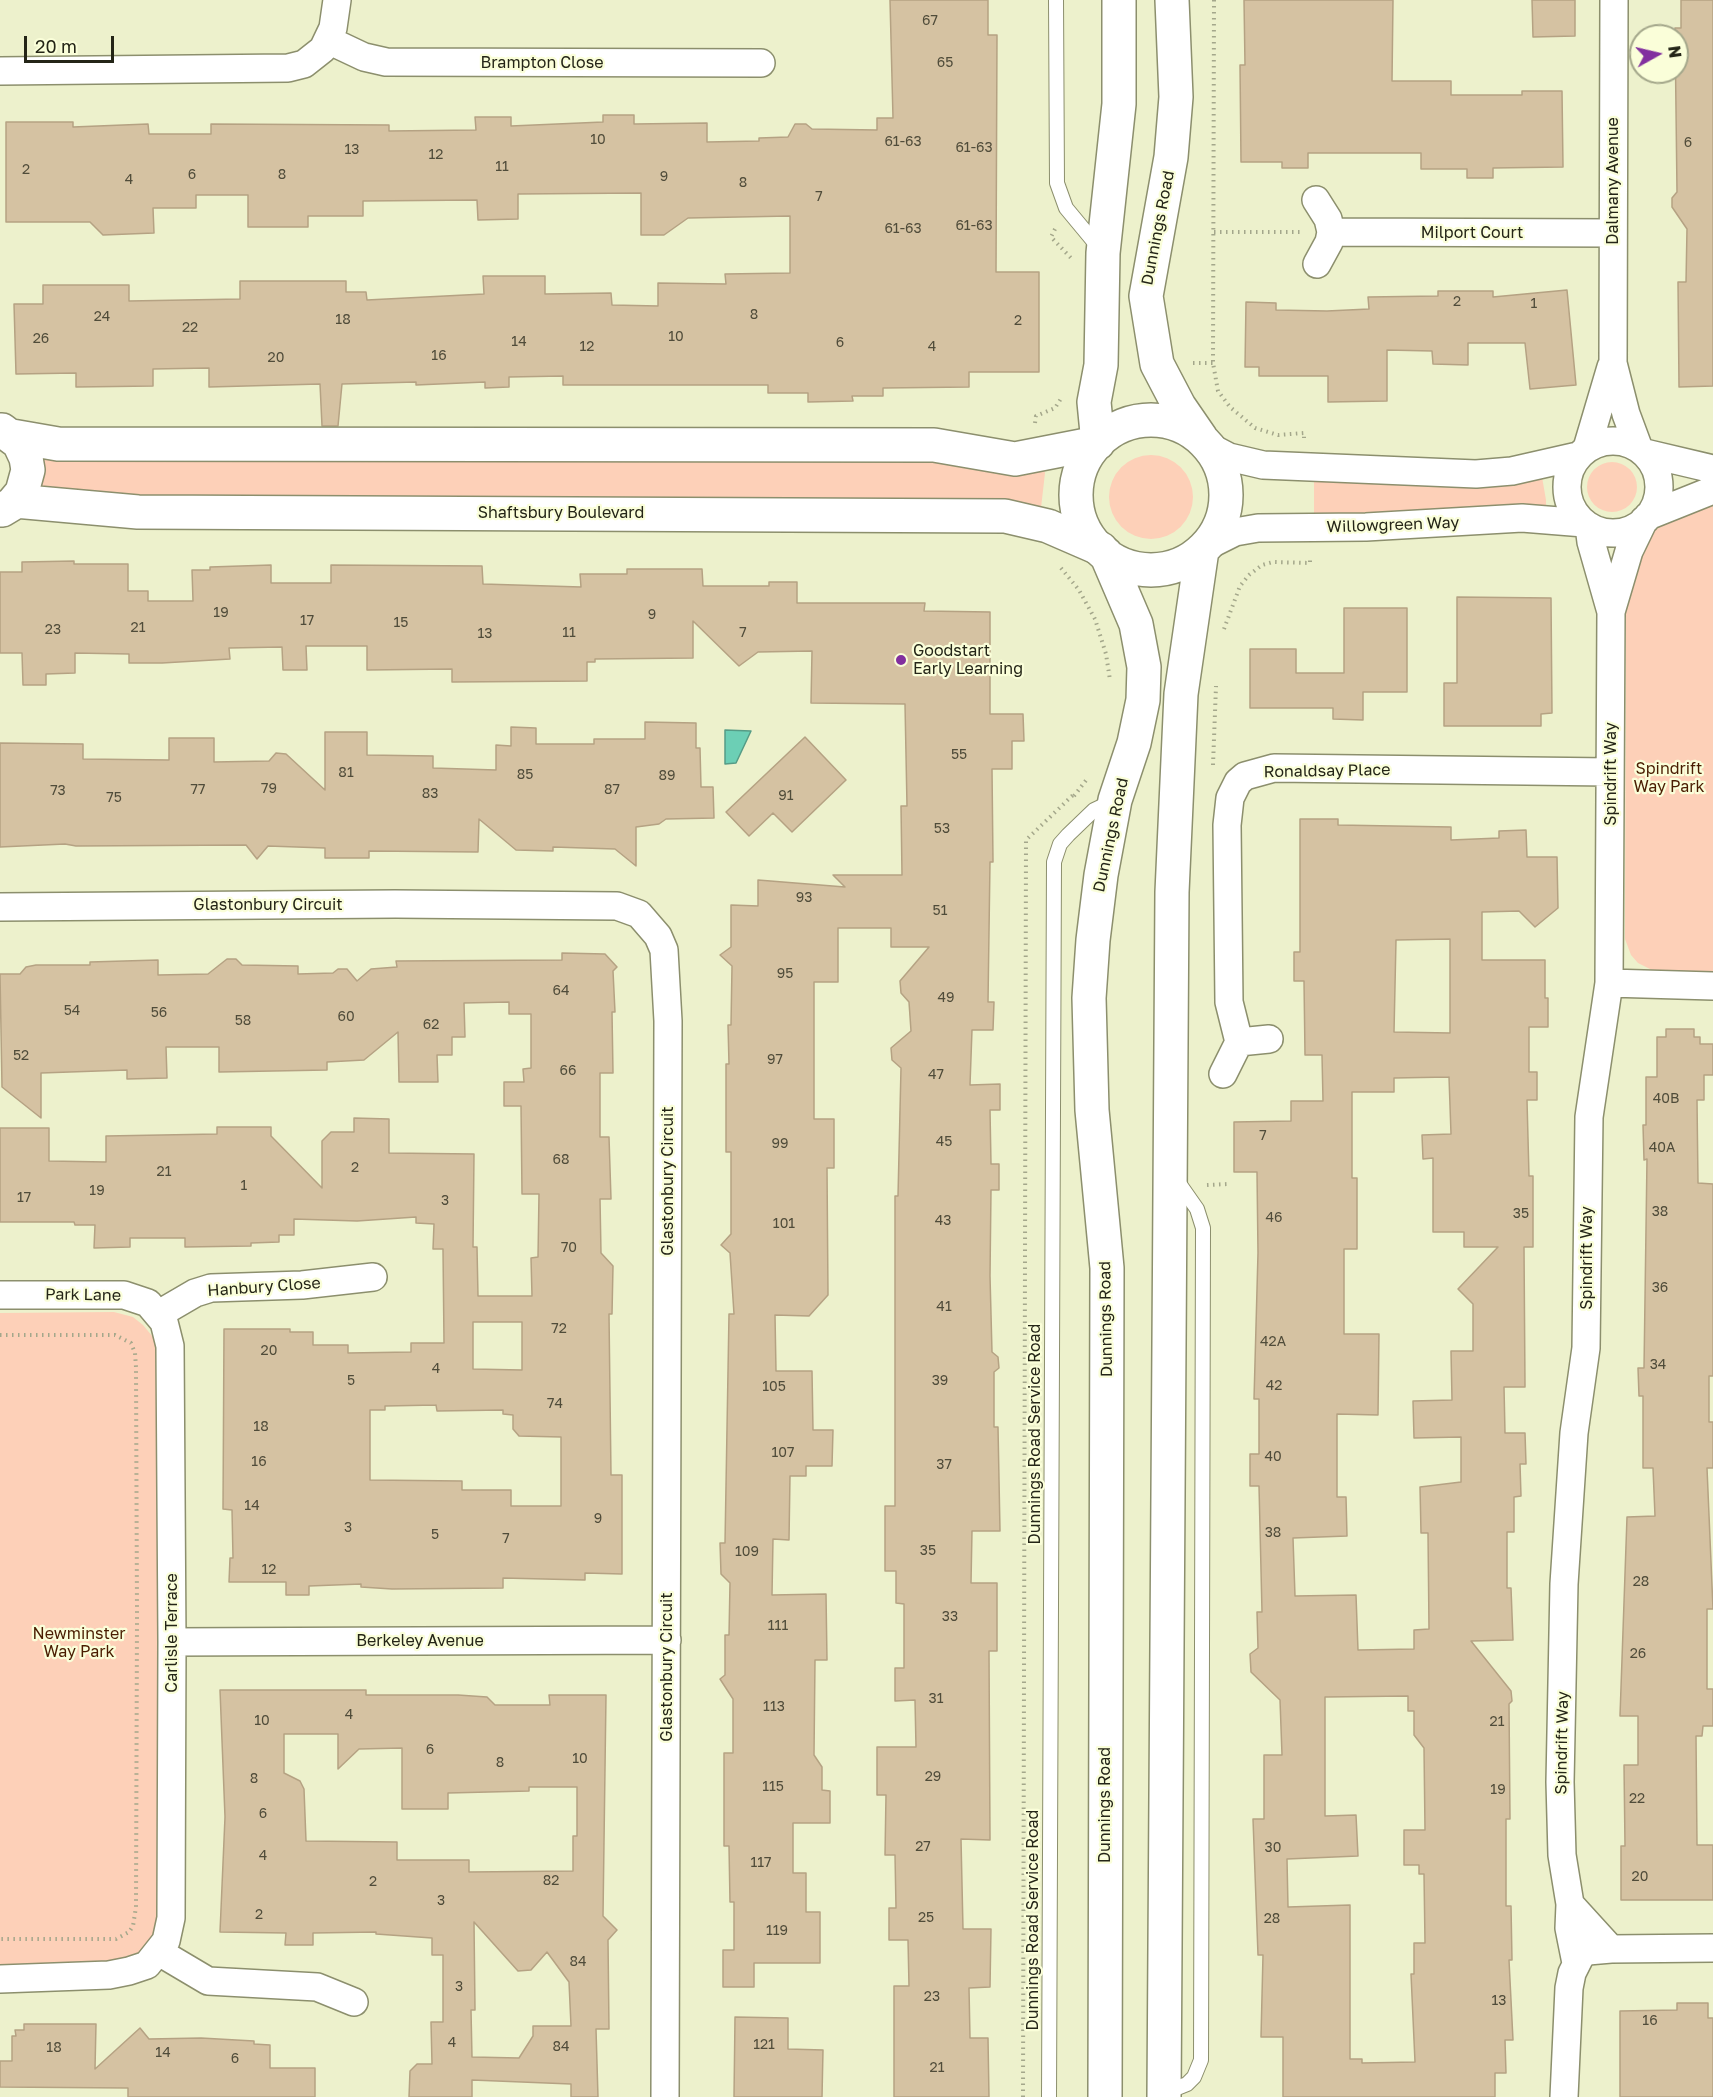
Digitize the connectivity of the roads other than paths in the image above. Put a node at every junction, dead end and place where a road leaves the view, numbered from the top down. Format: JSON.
{"nodes":[{"id":1,"x":337,"y":0,"type":"edge"},
{"id":2,"x":1056,"y":0,"type":"edge"},
{"id":3,"x":1119,"y":0,"type":"edge"},
{"id":4,"x":1172,"y":0,"type":"edge"},
{"id":5,"x":1614,"y":0,"type":"edge"},
{"id":6,"x":328,"y":40,"type":"junction"},
{"id":7,"x":761,"y":63,"type":"dead end"},
{"id":8,"x":0,"y":71,"type":"edge"},
{"id":9,"x":1316,"y":200,"type":"dead end"},
{"id":10,"x":1330,"y":232,"type":"junction"},
{"id":11,"x":1613,"y":233,"type":"junction"},
{"id":12,"x":1103,"y":253,"type":"junction"},
{"id":13,"x":1317,"y":264,"type":"dead end"},
{"id":14,"x":1613,"y":363,"type":"junction"},
{"id":15,"x":6,"y":433,"type":"edge"},
{"id":16,"x":1098,"y":443,"type":"junction"},
{"id":17,"x":1206,"y":444,"type":"junction"},
{"id":18,"x":1642,"y":451,"type":"junction"},
{"id":19,"x":1583,"y":452,"type":"junction"},
{"id":20,"x":1713,"y":469,"type":"edge"},
{"id":21,"x":1713,"y":490,"type":"edge"},
{"id":22,"x":8,"y":506,"type":"edge"},
{"id":23,"x":1646,"y":518,"type":"junction"},
{"id":24,"x":1587,"y":525,"type":"junction"},
{"id":25,"x":1203,"y":548,"type":"junction"},
{"id":26,"x":1103,"y":552,"type":"junction"},
{"id":27,"x":1611,"y":612,"type":"junction"},
{"id":28,"x":1610,"y":772,"type":"junction"},
{"id":29,"x":1115,"y":800,"type":"junction"},
{"id":30,"x":0,"y":907,"type":"edge"},
{"id":31,"x":1609,"y":983,"type":"junction"},
{"id":32,"x":1713,"y":986,"type":"edge"},
{"id":33,"x":1269,"y":1039,"type":"dead end"},
{"id":34,"x":1239,"y":1042,"type":"junction"},
{"id":35,"x":1223,"y":1074,"type":"dead end"},
{"id":36,"x":373,"y":1277,"type":"dead end"},
{"id":37,"x":0,"y":1294,"type":"edge"},
{"id":38,"x":159,"y":1314,"type":"junction"},
{"id":39,"x":667,"y":1640,"type":"junction"},
{"id":40,"x":172,"y":1642,"type":"junction"},
{"id":41,"x":1570,"y":1904,"type":"junction"},
{"id":42,"x":1713,"y":1948,"type":"edge"},
{"id":43,"x":1611,"y":1949,"type":"junction"},
{"id":44,"x":159,"y":1952,"type":"junction"},
{"id":45,"x":1576,"y":1963,"type":"junction"},
{"id":46,"x":0,"y":1978,"type":"edge"},
{"id":47,"x":354,"y":2002,"type":"dead end"},
{"id":48,"x":1164,"y":2095,"type":"edge"},
{"id":49,"x":665,"y":2097,"type":"edge"},
{"id":50,"x":1049,"y":2097,"type":"edge"},
{"id":51,"x":1105,"y":2097,"type":"edge"},
{"id":52,"x":1564,"y":2097,"type":"edge"}],
"edges":[{"from":1,"to":6,"type":"street"},
{"from":2,"to":12,"type":"lane"},
{"from":3,"to":12,"type":"main road"},
{"from":4,"to":17,"type":"main road","name":"Dunnings Road"},
{"from":5,"to":11,"type":"street","name":"Dalmany Avenue"},
{"from":6,"to":7,"type":"street","name":"Brampton Close"},
{"from":6,"to":8,"type":"street"},
{"from":9,"to":10,"type":"street"},
{"from":10,"to":11,"type":"street","name":"Milport Court"},
{"from":10,"to":13,"type":"street"},
{"from":11,"to":14,"type":"street","name":"Dalmany Avenue"},
{"from":12,"to":16,"type":"main road"},
{"from":14,"to":18,"type":"street","name":"Dalmany Avenue"},
{"from":14,"to":19,"type":"street","name":"Dalmany Avenue"},
{"from":15,"to":16,"type":"main road"},
{"from":15,"to":22,"type":"main road"},
{"from":16,"to":17,"type":"main road"},
{"from":16,"to":26,"type":"main road"},
{"from":17,"to":19,"type":"street"},
{"from":17,"to":25,"type":"main road"},
{"from":18,"to":19,"type":"street"},
{"from":18,"to":20,"type":"street"},
{"from":18,"to":23,"type":"street"},
{"from":19,"to":24,"type":"street"},
{"from":21,"to":23,"type":"street"},
{"from":22,"to":26,"type":"main road","name":"Shaftsbury Boulevard"},
{"from":23,"to":24,"type":"street"},
{"from":23,"to":27,"type":"street","name":"Spindrift Way"},
{"from":24,"to":25,"type":"street","name":"Willowgreen Way"},
{"from":24,"to":27,"type":"street","name":"Spindrift Way"},
{"from":25,"to":26,"type":"main road"},
{"from":25,"to":48,"type":"main road"},
{"from":26,"to":29,"type":"main road","name":"Dunnings Road"},
{"from":27,"to":28,"type":"street","name":"Spindrift Way"},
{"from":28,"to":31,"type":"street","name":"Spindrift Way"},
{"from":28,"to":34,"type":"street","name":"Ronaldsay Place"},
{"from":29,"to":50,"type":"lane","name":"Dunnings Road Service Road"},
{"from":29,"to":51,"type":"main road","name":"Dunnings Road"},
{"from":30,"to":39,"type":"street","name":"Glastonbury Circuit"},
{"from":31,"to":32,"type":"street"},
{"from":31,"to":41,"type":"street","name":"Spindrift Way"},
{"from":33,"to":34,"type":"street"},
{"from":34,"to":35,"type":"street"},
{"from":36,"to":38,"type":"street","name":"Hanbury Close"},
{"from":37,"to":38,"type":"street","name":"Park Lane"},
{"from":38,"to":40,"type":"street","name":"Carlisle Terrace"},
{"from":39,"to":40,"type":"street","name":"Berkeley Avenue"},
{"from":39,"to":49,"type":"street","name":"Glastonbury Circuit"},
{"from":40,"to":44,"type":"street","name":"Carlisle Terrace"},
{"from":41,"to":43,"type":"street"},
{"from":41,"to":45,"type":"street","name":"Spindrift Way"},
{"from":42,"to":43,"type":"street"},
{"from":43,"to":45,"type":"street"},
{"from":44,"to":46,"type":"street"},
{"from":44,"to":47,"type":"street"},
{"from":45,"to":52,"type":"street","name":"Spindrift Way"}]}
